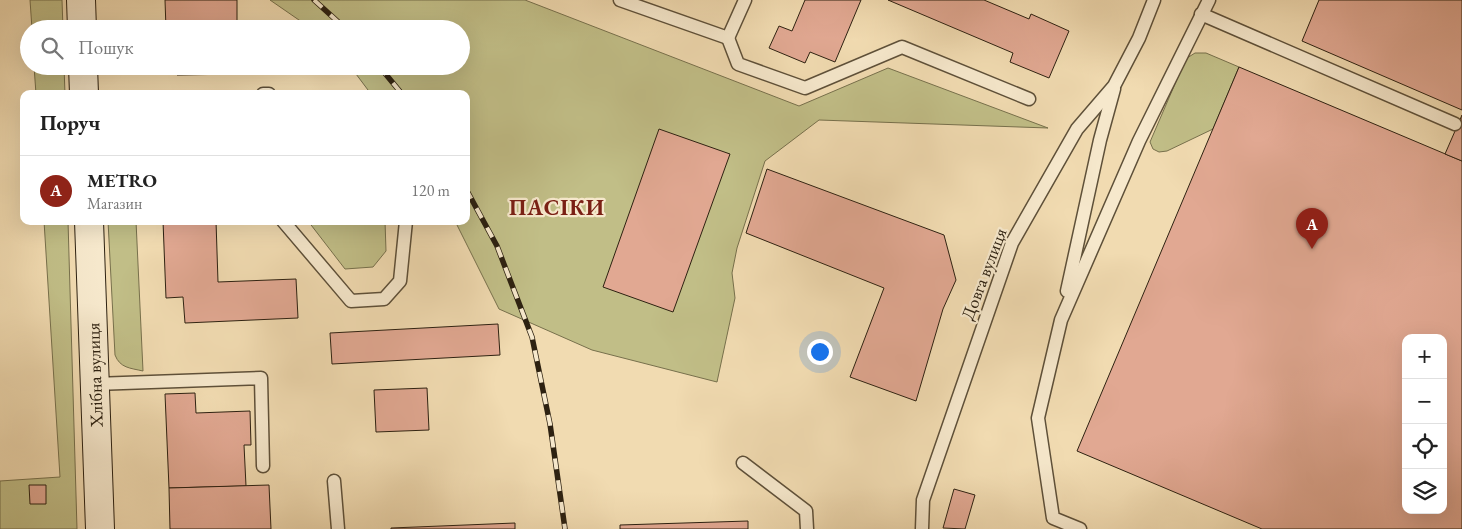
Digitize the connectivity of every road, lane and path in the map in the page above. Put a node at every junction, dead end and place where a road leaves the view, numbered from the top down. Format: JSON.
{"nodes":[{"id":1,"x":81,"y":0,"type":"edge"},
{"id":2,"x":620,"y":0,"type":"edge"},
{"id":3,"x":745,"y":0,"type":"edge"},
{"id":4,"x":1154,"y":0,"type":"edge"},
{"id":5,"x":1209,"y":0,"type":"edge"},
{"id":6,"x":1201,"y":14,"type":"junction"},
{"id":7,"x":82,"y":20,"type":"edge"},
{"id":8,"x":728,"y":38,"type":"junction"},
{"id":9,"x":83,"y":75,"type":"edge"},
{"id":10,"x":1114,"y":86,"type":"junction"},
{"id":11,"x":84,"y":90,"type":"edge"},
{"id":12,"x":1030,"y":99,"type":"dead end"},
{"id":13,"x":1455,"y":124,"type":"dead end"},
{"id":14,"x":89,"y":225,"type":"edge"},
{"id":15,"x":286,"y":225,"type":"edge"},
{"id":16,"x":406,"y":225,"type":"edge"},
{"id":17,"x":1060,"y":320,"type":"junction"},
{"id":18,"x":95,"y":384,"type":"junction"},
{"id":19,"x":743,"y":463,"type":"dead end"},
{"id":20,"x":263,"y":466,"type":"dead end"},
{"id":21,"x":334,"y":481,"type":"dead end"},
{"id":22,"x":100,"y":529,"type":"edge"},
{"id":23,"x":338,"y":529,"type":"edge"},
{"id":24,"x":807,"y":529,"type":"edge"},
{"id":25,"x":922,"y":529,"type":"edge"},
{"id":26,"x":1080,"y":529,"type":"edge"}],
"edges":[{"from":1,"to":7,"type":"street"},
{"from":2,"to":8,"type":"lane"},
{"from":3,"to":8,"type":"lane"},
{"from":4,"to":10,"type":"lane","name":"Довга вулиця"},
{"from":5,"to":6,"type":"lane"},
{"from":6,"to":13,"type":"lane"},
{"from":6,"to":17,"type":"lane"},
{"from":8,"to":12,"type":"lane"},
{"from":9,"to":11,"type":"street"},
{"from":10,"to":17,"type":"lane"},
{"from":10,"to":25,"type":"lane","name":"Довга вулиця"},
{"from":14,"to":18,"type":"street","name":"Хлібна вулиця"},
{"from":15,"to":16,"type":"lane"},
{"from":17,"to":26,"type":"lane"},
{"from":18,"to":20,"type":"lane"},
{"from":18,"to":22,"type":"street","name":"Хлібна вулиця"},
{"from":19,"to":24,"type":"lane"},
{"from":21,"to":23,"type":"lane"}]}
